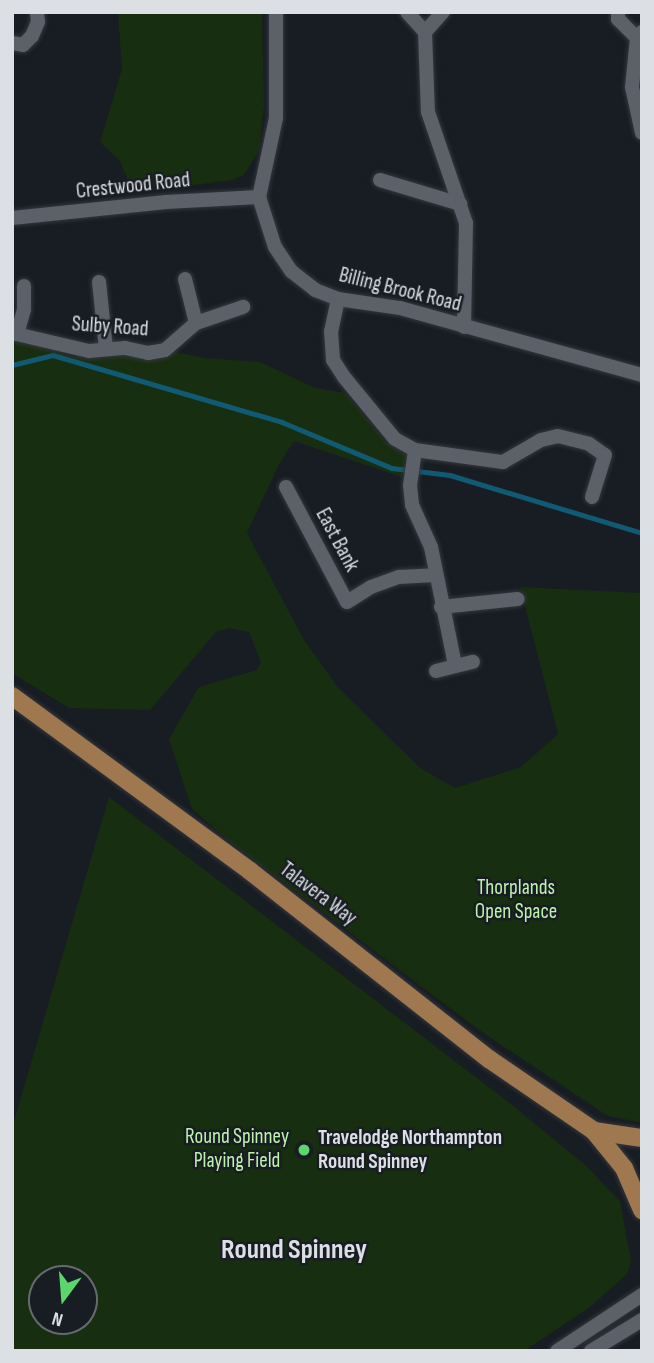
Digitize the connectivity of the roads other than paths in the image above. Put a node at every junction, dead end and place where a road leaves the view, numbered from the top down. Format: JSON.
{"nodes":[{"id":1,"x":37,"y":12,"type":"edge"},
{"id":2,"x":276,"y":12,"type":"edge"},
{"id":3,"x":407,"y":12,"type":"edge"},
{"id":4,"x":443,"y":12,"type":"edge"},
{"id":5,"x":618,"y":12,"type":"edge"},
{"id":6,"x":425,"y":32,"type":"junction"},
{"id":7,"x":639,"y":35,"type":"edge"},
{"id":8,"x":12,"y":43,"type":"edge"},
{"id":9,"x":642,"y":132,"type":"edge"},
{"id":10,"x":380,"y":180,"type":"dead end"},
{"id":11,"x":259,"y":197,"type":"junction"},
{"id":12,"x":460,"y":204,"type":"junction"},
{"id":13,"x":12,"y":218,"type":"edge"},
{"id":14,"x":185,"y":279,"type":"dead end"},
{"id":15,"x":99,"y":282,"type":"dead end"},
{"id":16,"x":24,"y":286,"type":"dead end"},
{"id":17,"x":338,"y":299,"type":"junction"},
{"id":18,"x":243,"y":307,"type":"dead end"},
{"id":19,"x":196,"y":323,"type":"junction"},
{"id":20,"x":464,"y":327,"type":"junction"},
{"id":21,"x":14,"y":333,"type":"edge"},
{"id":22,"x":106,"y":349,"type":"junction"},
{"id":23,"x":642,"y":375,"type":"edge"},
{"id":24,"x":415,"y":450,"type":"junction"},
{"id":25,"x":286,"y":487,"type":"dead end"},
{"id":26,"x":592,"y":497,"type":"dead end"},
{"id":27,"x":435,"y":575,"type":"junction"},
{"id":28,"x":518,"y":599,"type":"dead end"},
{"id":29,"x":441,"y":607,"type":"junction"},
{"id":30,"x":473,"y":662,"type":"dead end"},
{"id":31,"x":455,"y":665,"type":"junction"},
{"id":32,"x":436,"y":670,"type":"dead end"},
{"id":33,"x":12,"y":696,"type":"edge"},
{"id":34,"x":593,"y":1131,"type":"junction"},
{"id":35,"x":642,"y":1138,"type":"edge"},
{"id":36,"x":642,"y":1210,"type":"edge"},
{"id":37,"x":642,"y":1295,"type":"edge"},
{"id":38,"x":642,"y":1321,"type":"edge"},
{"id":39,"x":557,"y":1351,"type":"edge"},
{"id":40,"x":591,"y":1351,"type":"edge"}],
"edges":[{"from":1,"to":8,"type":"street"},
{"from":2,"to":11,"type":"street"},
{"from":3,"to":6,"type":"street"},
{"from":4,"to":6,"type":"street"},
{"from":5,"to":7,"type":"street"},
{"from":6,"to":12,"type":"street"},
{"from":7,"to":9,"type":"street"},
{"from":10,"to":12,"type":"street"},
{"from":11,"to":13,"type":"street","name":"Crestwood Road"},
{"from":11,"to":17,"type":"street","name":"Billing Brook Road"},
{"from":12,"to":20,"type":"street"},
{"from":14,"to":19,"type":"street"},
{"from":15,"to":22,"type":"street"},
{"from":16,"to":21,"type":"street"},
{"from":17,"to":20,"type":"street","name":"Billing Brook Road"},
{"from":17,"to":24,"type":"street"},
{"from":18,"to":19,"type":"street","name":"Sulby Road"},
{"from":19,"to":22,"type":"street","name":"Sulby Road"},
{"from":20,"to":23,"type":"street","name":"Billing Brook Road"},
{"from":21,"to":22,"type":"street","name":"Sulby Road"},
{"from":24,"to":26,"type":"street"},
{"from":24,"to":27,"type":"street"},
{"from":25,"to":27,"type":"street","name":"East Bank"},
{"from":27,"to":29,"type":"street"},
{"from":28,"to":29,"type":"street"},
{"from":29,"to":31,"type":"street"},
{"from":30,"to":31,"type":"street"},
{"from":31,"to":32,"type":"street"},
{"from":33,"to":34,"type":"main road","name":"Talavera Way"},
{"from":34,"to":35,"type":"main road","name":"Talavera Way"},
{"from":34,"to":36,"type":"main road","name":"Talavera Way"},
{"from":37,"to":39,"type":"street"},
{"from":38,"to":40,"type":"street"}]}
